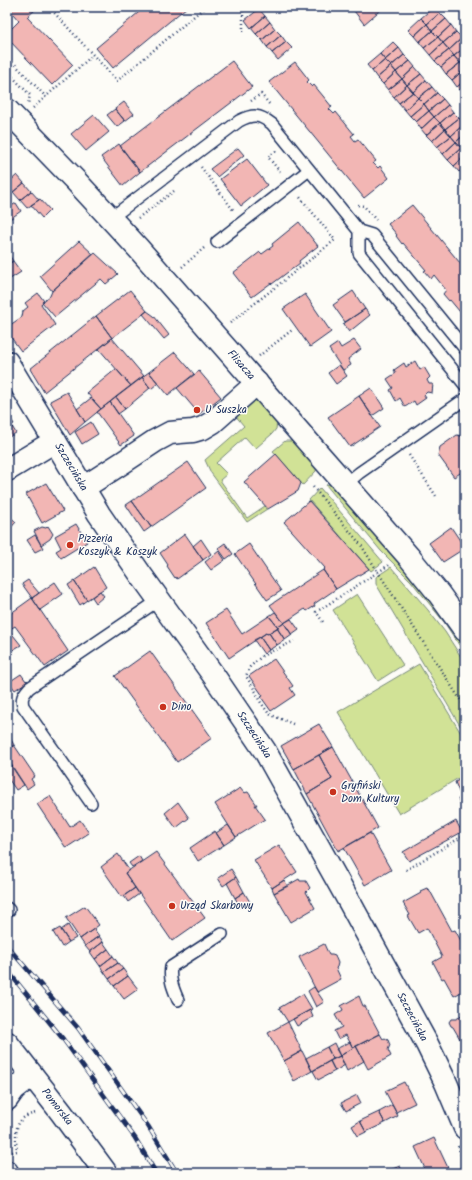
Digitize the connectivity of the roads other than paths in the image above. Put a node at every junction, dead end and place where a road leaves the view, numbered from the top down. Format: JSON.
{"nodes":[{"id":1,"x":7,"y":110,"type":"edge"},
{"id":2,"x":309,"y":170,"type":"junction"},
{"id":3,"x":111,"y":218,"type":"junction"},
{"id":4,"x":359,"y":232,"type":"junction"},
{"id":5,"x":217,"y":242,"type":"road end"},
{"id":6,"x":465,"y":349,"type":"edge"},
{"id":7,"x":7,"y":362,"type":"edge"},
{"id":8,"x":257,"y":383,"type":"junction"},
{"id":9,"x":465,"y":385,"type":"edge"},
{"id":10,"x":465,"y":399,"type":"edge"},
{"id":11,"x":55,"y":441,"type":"junction"},
{"id":12,"x":7,"y":470,"type":"edge"},
{"id":13,"x":346,"y":484,"type":"junction"},
{"id":14,"x":83,"y":488,"type":"junction"},
{"id":15,"x":159,"y":600,"type":"junction"},
{"id":16,"x":465,"y":630,"type":"edge"},
{"id":17,"x":91,"y":803,"type":"dead end"},
{"id":18,"x":222,"y":934,"type":"dead end"},
{"id":19,"x":178,"y":1000,"type":"dead end"},
{"id":20,"x":7,"y":1043,"type":"edge"},
{"id":21,"x":32,"y":1075,"type":"junction"},
{"id":22,"x":7,"y":1099,"type":"edge"},
{"id":23,"x":465,"y":1128,"type":"edge"},
{"id":24,"x":106,"y":1173,"type":"edge"}],
"edges":[{"from":1,"to":3,"type":"street","name":"Flisacza"},
{"from":2,"to":3,"type":"lane"},
{"from":2,"to":4,"type":"lane"},
{"from":2,"to":5,"type":"lane"},
{"from":3,"to":8,"type":"street","name":"Flisacza"},
{"from":4,"to":6,"type":"lane"},
{"from":4,"to":9,"type":"lane"},
{"from":7,"to":11,"type":"street","name":"Szczecińska"},
{"from":8,"to":13,"type":"street","name":"Flisacza"},
{"from":8,"to":14,"type":"street"},
{"from":10,"to":13,"type":"lane"},
{"from":11,"to":12,"type":"street"},
{"from":11,"to":14,"type":"street","name":"Szczecińska"},
{"from":13,"to":16,"type":"street","name":"Flisacza"},
{"from":14,"to":15,"type":"street","name":"Szczecińska"},
{"from":15,"to":17,"type":"lane"},
{"from":15,"to":23,"type":"street","name":"Szczecińska"},
{"from":18,"to":19,"type":"lane"},
{"from":20,"to":21,"type":"street","name":"Pomorska"},
{"from":21,"to":22,"type":"street"},
{"from":21,"to":24,"type":"street","name":"Pomorska"}]}
